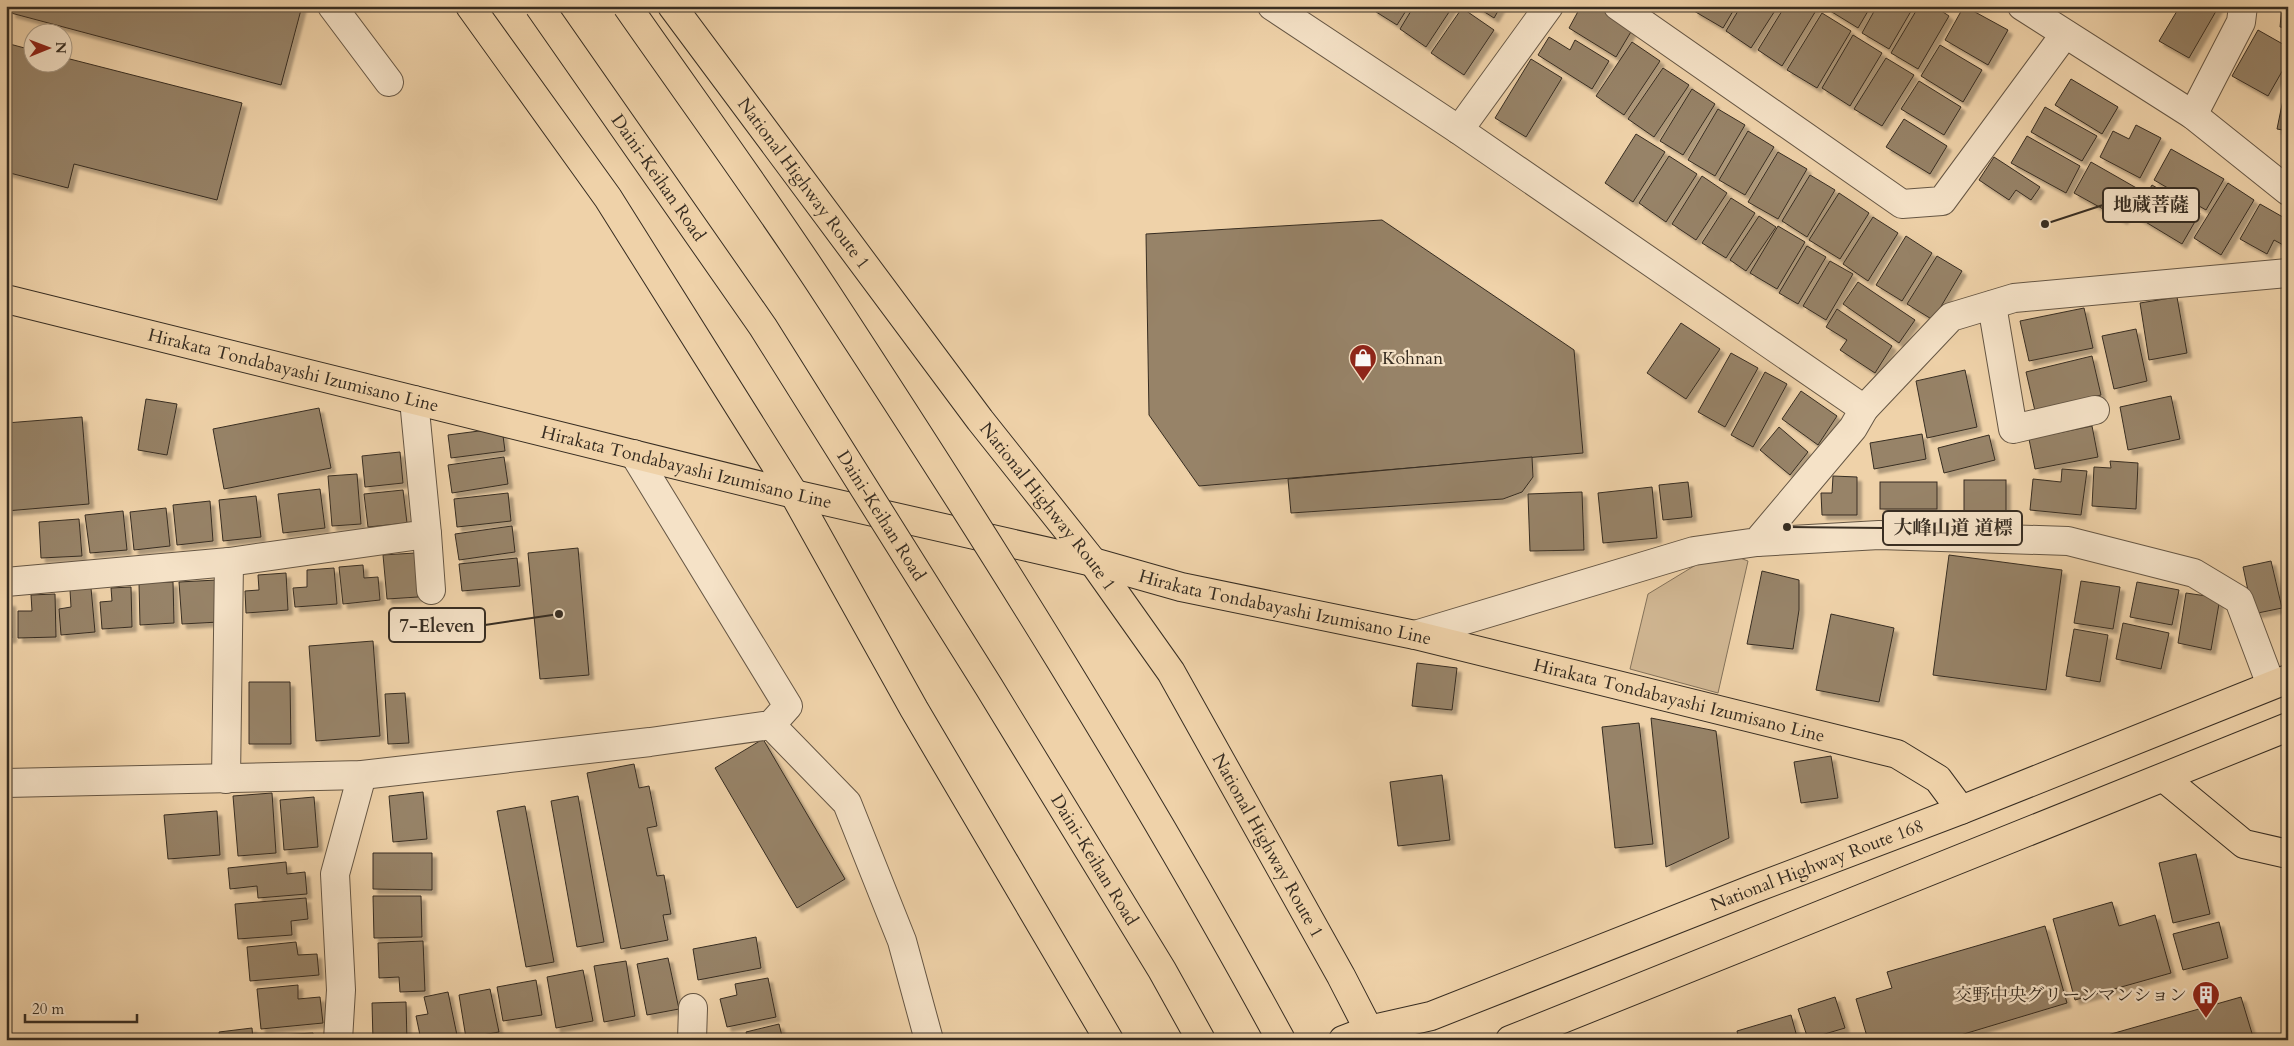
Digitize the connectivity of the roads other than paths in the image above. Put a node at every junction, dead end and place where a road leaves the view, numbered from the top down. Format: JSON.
{"nodes":[{"id":1,"x":332,"y":6,"type":"edge"},
{"id":2,"x":539,"y":6,"type":"edge"},
{"id":3,"x":627,"y":6,"type":"edge"},
{"id":4,"x":672,"y":6,"type":"edge"},
{"id":5,"x":1272,"y":6,"type":"edge"},
{"id":6,"x":1549,"y":6,"type":"edge"},
{"id":7,"x":1618,"y":6,"type":"edge"},
{"id":8,"x":2022,"y":6,"type":"edge"},
{"id":9,"x":2243,"y":6,"type":"edge"},
{"id":10,"x":470,"y":8,"type":"edge"},
{"id":11,"x":2065,"y":34,"type":"junction"},
{"id":12,"x":389,"y":82,"type":"dead end"},
{"id":13,"x":2193,"y":115,"type":"junction"},
{"id":14,"x":1458,"y":130,"type":"junction"},
{"id":15,"x":2288,"y":191,"type":"edge"},
{"id":16,"x":2288,"y":273,"type":"edge"},
{"id":17,"x":6,"y":299,"type":"edge"},
{"id":18,"x":1992,"y":305,"type":"junction"},
{"id":19,"x":414,"y":400,"type":"junction"},
{"id":20,"x":1864,"y":409,"type":"junction"},
{"id":21,"x":2095,"y":410,"type":"dead end"},
{"id":22,"x":634,"y":454,"type":"junction"},
{"id":23,"x":794,"y":494,"type":"junction"},
{"id":24,"x":427,"y":534,"type":"junction"},
{"id":25,"x":1757,"y":542,"type":"junction"},
{"id":26,"x":229,"y":562,"type":"junction"},
{"id":27,"x":1094,"y":562,"type":"junction"},
{"id":28,"x":6,"y":582,"type":"edge"},
{"id":29,"x":431,"y":590,"type":"dead end"},
{"id":30,"x":1415,"y":635,"type":"junction"},
{"id":31,"x":2279,"y":682,"type":"edge"},
{"id":32,"x":771,"y":725,"type":"junction"},
{"id":33,"x":2288,"y":727,"type":"edge"},
{"id":34,"x":362,"y":775,"type":"junction"},
{"id":35,"x":2164,"y":778,"type":"junction"},
{"id":36,"x":226,"y":779,"type":"junction"},
{"id":37,"x":6,"y":783,"type":"edge"},
{"id":38,"x":1961,"y":810,"type":"junction"},
{"id":39,"x":2288,"y":854,"type":"edge"},
{"id":40,"x":693,"y":1008,"type":"dead end"},
{"id":41,"x":1372,"y":1035,"type":"edge"},
{"id":42,"x":338,"y":1040,"type":"edge"},
{"id":43,"x":692,"y":1040,"type":"edge"},
{"id":44,"x":929,"y":1040,"type":"edge"},
{"id":45,"x":1109,"y":1040,"type":"edge"},
{"id":46,"x":1201,"y":1040,"type":"edge"},
{"id":47,"x":1281,"y":1040,"type":"edge"},
{"id":48,"x":1343,"y":1040,"type":"edge"},
{"id":49,"x":1510,"y":1040,"type":"edge"}],
"edges":[{"from":1,"to":12,"type":"street"},
{"from":2,"to":46,"type":"main road","name":"Daini-Keihan Road","bridge":true},
{"from":3,"to":47,"type":"main road","bridge":true},
{"from":4,"to":27,"type":"main road","name":"National Highway Route 1"},
{"from":5,"to":14,"type":"street"},
{"from":6,"to":14,"type":"street"},
{"from":7,"to":11,"type":"street"},
{"from":8,"to":11,"type":"street"},
{"from":9,"to":13,"type":"street"},
{"from":10,"to":23,"type":"main road"},
{"from":11,"to":13,"type":"street"},
{"from":13,"to":15,"type":"street"},
{"from":14,"to":20,"type":"street"},
{"from":16,"to":18,"type":"street"},
{"from":17,"to":19,"type":"main road","name":"Hirakata Tondabayashi Izumisano Line"},
{"from":18,"to":20,"type":"street"},
{"from":18,"to":21,"type":"street"},
{"from":19,"to":22,"type":"main road","name":"Hirakata Tondabayashi Izumisano Line"},
{"from":19,"to":24,"type":"street"},
{"from":20,"to":25,"type":"street"},
{"from":22,"to":23,"type":"main road","name":"Hirakata Tondabayashi Izumisano Line"},
{"from":22,"to":32,"type":"street"},
{"from":23,"to":27,"type":"main road","name":"Hirakata Tondabayashi Izumisano Line"},
{"from":23,"to":45,"type":"main road"},
{"from":24,"to":26,"type":"street"},
{"from":24,"to":29,"type":"street"},
{"from":25,"to":30,"type":"street"},
{"from":25,"to":31,"type":"street"},
{"from":26,"to":28,"type":"street"},
{"from":26,"to":36,"type":"street"},
{"from":27,"to":30,"type":"main road","name":"Hirakata Tondabayashi Izumisano Line"},
{"from":27,"to":41,"type":"main road","name":"National Highway Route 1"},
{"from":30,"to":38,"type":"main road","name":"Hirakata Tondabayashi Izumisano Line"},
{"from":31,"to":38,"type":"main road","name":"National Highway Route 168"},
{"from":32,"to":34,"type":"street"},
{"from":32,"to":44,"type":"street"},
{"from":33,"to":35,"type":"main road"},
{"from":34,"to":36,"type":"street"},
{"from":34,"to":42,"type":"street"},
{"from":35,"to":39,"type":"main road"},
{"from":35,"to":49,"type":"main road"},
{"from":36,"to":37,"type":"street"},
{"from":38,"to":41,"type":"main road","name":"National Highway Route 168"},
{"from":40,"to":43,"type":"street"},
{"from":41,"to":48,"type":"main road","name":"National Highway Route 168"}]}
